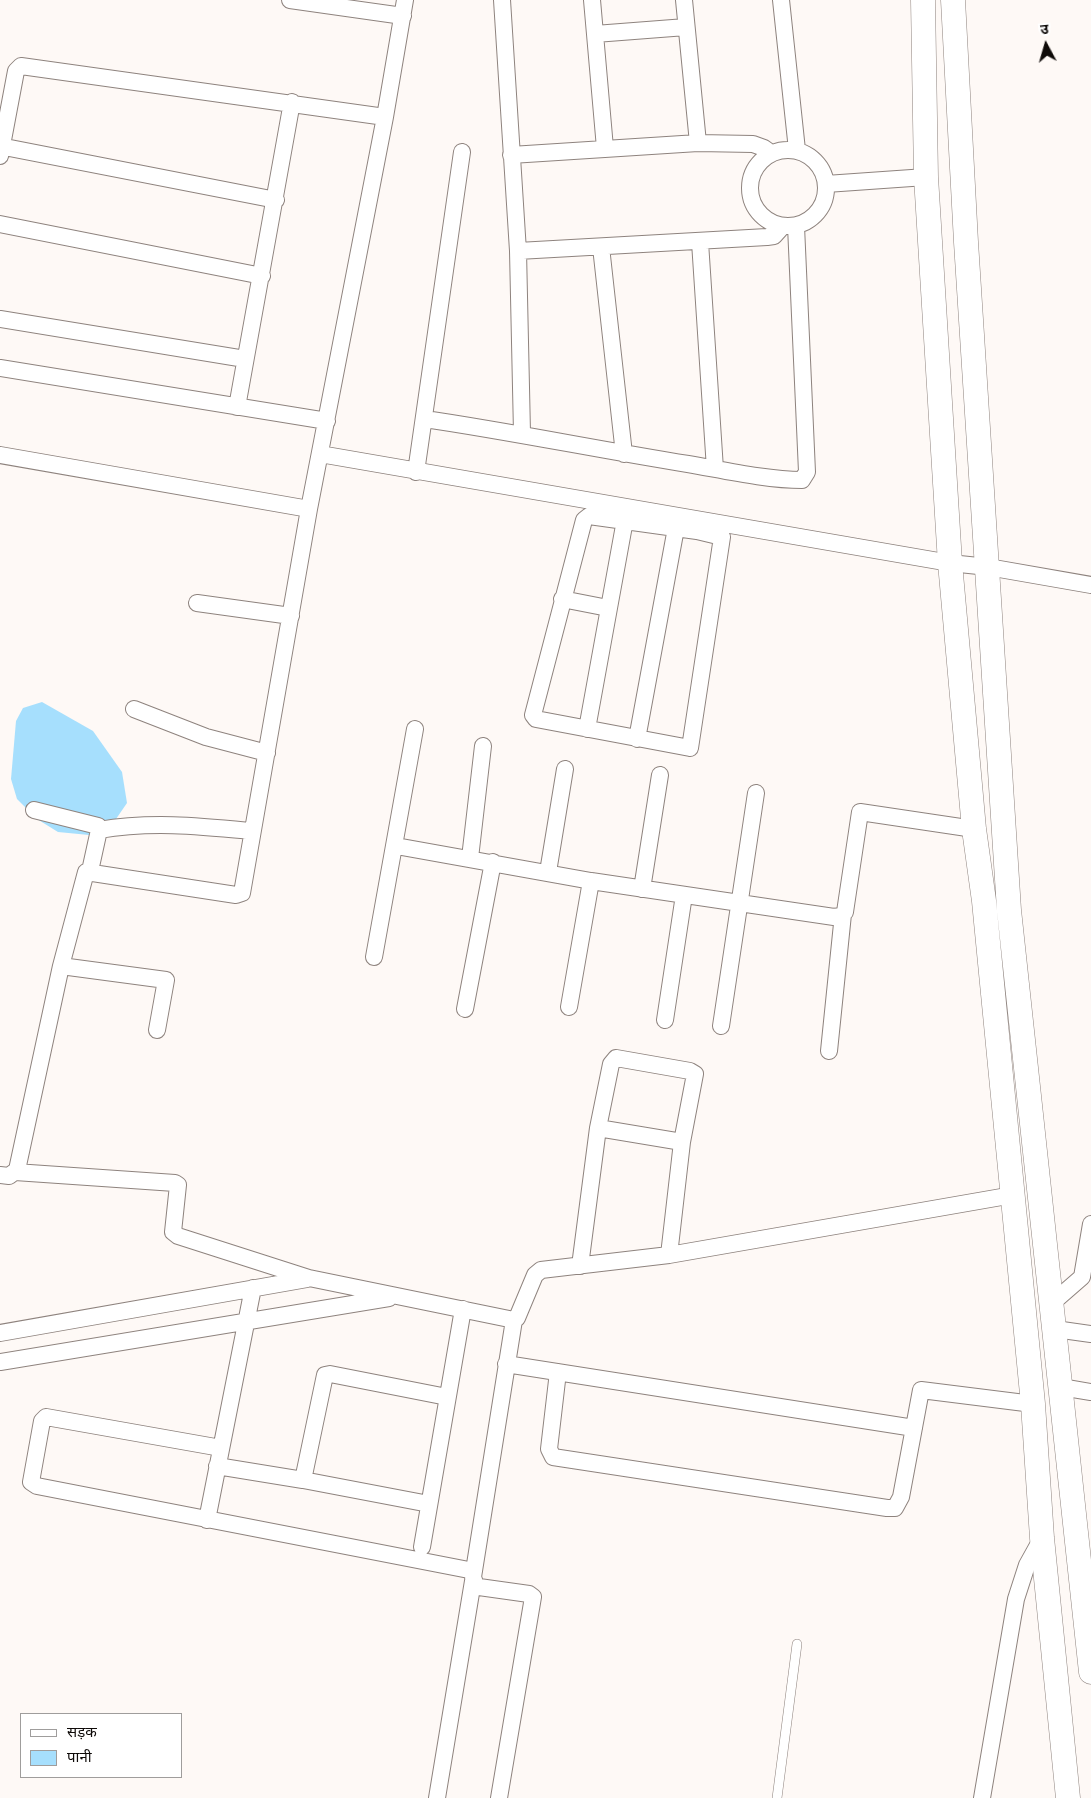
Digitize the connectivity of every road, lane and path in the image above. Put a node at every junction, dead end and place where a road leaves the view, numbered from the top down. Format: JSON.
{"nodes":[{"id":1,"x":290,"y":0,"type":"edge"},
{"id":2,"x":502,"y":0,"type":"edge"},
{"id":3,"x":592,"y":0,"type":"edge"},
{"id":4,"x":684,"y":0,"type":"edge"},
{"id":5,"x":781,"y":0,"type":"edge"},
{"id":6,"x":923,"y":0,"type":"edge"},
{"id":7,"x":954,"y":0,"type":"edge"},
{"id":8,"x":404,"y":8,"type":"edge"},
{"id":9,"x":686,"y":27,"type":"junction"},
{"id":10,"x":595,"y":34,"type":"junction"},
{"id":11,"x":292,"y":102,"type":"junction"},
{"id":12,"x":385,"y":117,"type":"junction"},
{"id":13,"x":698,"y":143,"type":"junction"},
{"id":14,"x":605,"y":148,"type":"junction"},
{"id":15,"x":0,"y":149,"type":"edge"},
{"id":16,"x":797,"y":150,"type":"junction"},
{"id":17,"x":462,"y":152,"type":"dead end"},
{"id":18,"x":771,"y":153,"type":"junction"},
{"id":19,"x":512,"y":155,"type":"junction"},
{"id":20,"x":926,"y":177,"type":"junction"},
{"id":21,"x":826,"y":184,"type":"junction"},
{"id":22,"x":276,"y":200,"type":"junction"},
{"id":23,"x":0,"y":224,"type":"edge"},
{"id":24,"x":789,"y":226,"type":"junction"},
{"id":25,"x":700,"y":242,"type":"junction"},
{"id":26,"x":601,"y":247,"type":"junction"},
{"id":27,"x":518,"y":251,"type":"junction"},
{"id":28,"x":262,"y":276,"type":"junction"},
{"id":29,"x":0,"y":319,"type":"edge"},
{"id":30,"x":245,"y":359,"type":"junction"},
{"id":31,"x":0,"y":368,"type":"edge"},
{"id":32,"x":237,"y":406,"type":"junction"},
{"id":33,"x":425,"y":419,"type":"junction"},
{"id":34,"x":328,"y":421,"type":"junction"},
{"id":35,"x":522,"y":433,"type":"junction"},
{"id":36,"x":320,"y":454,"type":"junction"},
{"id":37,"x":624,"y":454,"type":"junction"},
{"id":38,"x":0,"y":455,"type":"edge"},
{"id":39,"x":715,"y":469,"type":"junction"},
{"id":40,"x":416,"y":472,"type":"junction"},
{"id":41,"x":309,"y":510,"type":"junction"},
{"id":42,"x":625,"y":520,"type":"junction"},
{"id":43,"x":699,"y":525,"type":"junction"},
{"id":44,"x":676,"y":528,"type":"junction"},
{"id":45,"x":950,"y":563,"type":"junction"},
{"id":46,"x":988,"y":567,"type":"junction"},
{"id":47,"x":1091,"y":585,"type":"edge"},
{"id":48,"x":562,"y":599,"type":"junction"},
{"id":49,"x":197,"y":603,"type":"dead end"},
{"id":50,"x":608,"y":608,"type":"junction"},
{"id":51,"x":290,"y":616,"type":"junction"},
{"id":52,"x":134,"y":709,"type":"dead end"},
{"id":53,"x":415,"y":729,"type":"dead end"},
{"id":54,"x":587,"y":729,"type":"junction"},
{"id":55,"x":637,"y":739,"type":"junction"},
{"id":56,"x":483,"y":746,"type":"dead end"},
{"id":57,"x":267,"y":753,"type":"junction"},
{"id":58,"x":565,"y":769,"type":"dead end"},
{"id":59,"x":660,"y":775,"type":"dead end"},
{"id":60,"x":756,"y":793,"type":"dead end"},
{"id":61,"x":34,"y":810,"type":"dead end"},
{"id":62,"x":974,"y":829,"type":"junction"},
{"id":63,"x":99,"y":830,"type":"junction"},
{"id":64,"x":251,"y":831,"type":"junction"},
{"id":65,"x":396,"y":846,"type":"junction"},
{"id":66,"x":470,"y":858,"type":"junction"},
{"id":67,"x":493,"y":862,"type":"junction"},
{"id":68,"x":90,"y":872,"type":"junction"},
{"id":69,"x":548,"y":872,"type":"junction"},
{"id":70,"x":591,"y":880,"type":"junction"},
{"id":71,"x":642,"y":888,"type":"junction"},
{"id":72,"x":684,"y":895,"type":"junction"},
{"id":73,"x":741,"y":904,"type":"junction"},
{"id":74,"x":844,"y":914,"type":"junction"},
{"id":75,"x":374,"y":957,"type":"dead end"},
{"id":76,"x":61,"y":966,"type":"junction"},
{"id":77,"x":569,"y":1007,"type":"dead end"},
{"id":78,"x":465,"y":1009,"type":"dead end"},
{"id":79,"x":665,"y":1020,"type":"dead end"},
{"id":80,"x":721,"y":1026,"type":"dead end"},
{"id":81,"x":157,"y":1030,"type":"dead end"},
{"id":82,"x":830,"y":1051,"type":"dead end"},
{"id":83,"x":598,"y":1128,"type":"junction"},
{"id":84,"x":682,"y":1142,"type":"junction"},
{"id":85,"x":8,"y":1174,"type":"edge"},
{"id":86,"x":1012,"y":1195,"type":"junction"},
{"id":87,"x":1091,"y":1224,"type":"edge"},
{"id":88,"x":668,"y":1255,"type":"junction"},
{"id":89,"x":580,"y":1266,"type":"junction"},
{"id":90,"x":309,"y":1278,"type":"junction"},
{"id":91,"x":253,"y":1288,"type":"junction"},
{"id":92,"x":401,"y":1296,"type":"junction"},
{"id":93,"x":1051,"y":1304,"type":"junction"},
{"id":94,"x":463,"y":1308,"type":"junction"},
{"id":95,"x":514,"y":1320,"type":"junction"},
{"id":96,"x":246,"y":1321,"type":"junction"},
{"id":97,"x":1055,"y":1329,"type":"junction"},
{"id":98,"x":0,"y":1332,"type":"edge"},
{"id":99,"x":1091,"y":1334,"type":"edge"},
{"id":100,"x":0,"y":1362,"type":"edge"},
{"id":101,"x":506,"y":1364,"type":"junction"},
{"id":102,"x":558,"y":1372,"type":"junction"},
{"id":103,"x":1061,"y":1387,"type":"junction"},
{"id":104,"x":1091,"y":1392,"type":"edge"},
{"id":105,"x":447,"y":1397,"type":"junction"},
{"id":106,"x":1033,"y":1404,"type":"junction"},
{"id":107,"x":914,"y":1428,"type":"junction"},
{"id":108,"x":221,"y":1448,"type":"junction"},
{"id":109,"x":217,"y":1466,"type":"junction"},
{"id":110,"x":303,"y":1480,"type":"junction"},
{"id":111,"x":429,"y":1504,"type":"junction"},
{"id":112,"x":207,"y":1520,"type":"junction"},
{"id":113,"x":1042,"y":1538,"type":"junction"},
{"id":114,"x":422,"y":1547,"type":"dead end"},
{"id":115,"x":473,"y":1576,"type":"junction"},
{"id":116,"x":797,"y":1644,"type":"dead end"},
{"id":117,"x":1091,"y":1666,"type":"edge"},
{"id":118,"x":437,"y":1798,"type":"edge"},
{"id":119,"x":499,"y":1798,"type":"edge"},
{"id":120,"x":777,"y":1798,"type":"edge"},
{"id":121,"x":982,"y":1798,"type":"edge"},
{"id":122,"x":1068,"y":1798,"type":"edge"}],
"edges":[{"from":1,"to":8,"type":"street"},
{"from":2,"to":19,"type":"street"},
{"from":3,"to":10,"type":"street"},
{"from":4,"to":9,"type":"street"},
{"from":5,"to":16,"type":"street"},
{"from":6,"to":20,"type":"main road"},
{"from":7,"to":46,"type":"main road"},
{"from":8,"to":12,"type":"street"},
{"from":9,"to":10,"type":"street"},
{"from":9,"to":13,"type":"street"},
{"from":10,"to":14,"type":"street"},
{"from":11,"to":12,"type":"street"},
{"from":11,"to":15,"type":"street"},
{"from":11,"to":22,"type":"street"},
{"from":12,"to":34,"type":"street"},
{"from":13,"to":14,"type":"street"},
{"from":13,"to":18,"type":"street"},
{"from":14,"to":19,"type":"street"},
{"from":15,"to":22,"type":"street"},
{"from":16,"to":18,"type":"street"},
{"from":16,"to":21,"type":"street"},
{"from":17,"to":33,"type":"street"},
{"from":18,"to":24,"type":"street"},
{"from":19,"to":27,"type":"street"},
{"from":20,"to":21,"type":"street"},
{"from":20,"to":45,"type":"main road"},
{"from":21,"to":24,"type":"street"},
{"from":22,"to":28,"type":"street"},
{"from":23,"to":28,"type":"street"},
{"from":24,"to":25,"type":"street"},
{"from":24,"to":39,"type":"street"},
{"from":25,"to":26,"type":"street"},
{"from":25,"to":39,"type":"street"},
{"from":26,"to":27,"type":"street"},
{"from":26,"to":37,"type":"street"},
{"from":27,"to":35,"type":"street"},
{"from":28,"to":30,"type":"street"},
{"from":29,"to":30,"type":"street"},
{"from":30,"to":32,"type":"street"},
{"from":31,"to":32,"type":"street"},
{"from":32,"to":34,"type":"street"},
{"from":33,"to":35,"type":"street"},
{"from":33,"to":40,"type":"street"},
{"from":34,"to":36,"type":"street"},
{"from":35,"to":37,"type":"street"},
{"from":36,"to":40,"type":"street"},
{"from":36,"to":41,"type":"street"},
{"from":37,"to":39,"type":"street"},
{"from":38,"to":41,"type":"street"},
{"from":40,"to":43,"type":"street"},
{"from":41,"to":51,"type":"street"},
{"from":42,"to":44,"type":"street"},
{"from":42,"to":48,"type":"street"},
{"from":42,"to":50,"type":"street"},
{"from":43,"to":44,"type":"street"},
{"from":43,"to":45,"type":"street"},
{"from":43,"to":55,"type":"street"},
{"from":44,"to":55,"type":"street"},
{"from":45,"to":46,"type":"street"},
{"from":45,"to":62,"type":"main road"},
{"from":46,"to":47,"type":"street"},
{"from":46,"to":93,"type":"main road"},
{"from":48,"to":50,"type":"street"},
{"from":48,"to":54,"type":"street"},
{"from":49,"to":51,"type":"street"},
{"from":50,"to":54,"type":"street"},
{"from":51,"to":57,"type":"street"},
{"from":52,"to":57,"type":"street"},
{"from":53,"to":65,"type":"street"},
{"from":54,"to":55,"type":"street"},
{"from":56,"to":66,"type":"street"},
{"from":57,"to":64,"type":"street"},
{"from":58,"to":69,"type":"street"},
{"from":59,"to":71,"type":"street"},
{"from":60,"to":73,"type":"street"},
{"from":61,"to":63,"type":"street"},
{"from":62,"to":74,"type":"street"},
{"from":62,"to":86,"type":"main road"},
{"from":63,"to":64,"type":"street"},
{"from":63,"to":68,"type":"street"},
{"from":64,"to":68,"type":"street"},
{"from":65,"to":66,"type":"street"},
{"from":65,"to":75,"type":"street"},
{"from":66,"to":67,"type":"street"},
{"from":67,"to":69,"type":"street"},
{"from":67,"to":78,"type":"street"},
{"from":68,"to":76,"type":"street"},
{"from":69,"to":70,"type":"street"},
{"from":70,"to":71,"type":"street"},
{"from":70,"to":77,"type":"street"},
{"from":71,"to":72,"type":"street"},
{"from":72,"to":73,"type":"street"},
{"from":72,"to":79,"type":"street"},
{"from":73,"to":74,"type":"street"},
{"from":73,"to":80,"type":"street"},
{"from":74,"to":82,"type":"street"},
{"from":76,"to":81,"type":"street"},
{"from":76,"to":85,"type":"street"},
{"from":83,"to":84,"type":"street"},
{"from":83,"to":84,"type":"street"},
{"from":83,"to":89,"type":"street"},
{"from":84,"to":88,"type":"street"},
{"from":85,"to":90,"type":"street"},
{"from":86,"to":88,"type":"street"},
{"from":86,"to":106,"type":"main road"},
{"from":87,"to":93,"type":"street"},
{"from":88,"to":89,"type":"street"},
{"from":89,"to":95,"type":"street"},
{"from":90,"to":91,"type":"street"},
{"from":90,"to":92,"type":"street"},
{"from":91,"to":96,"type":"street"},
{"from":91,"to":98,"type":"street"},
{"from":92,"to":94,"type":"street"},
{"from":92,"to":96,"type":"street"},
{"from":93,"to":97,"type":"main road"},
{"from":94,"to":95,"type":"street"},
{"from":94,"to":105,"type":"street"},
{"from":95,"to":101,"type":"street"},
{"from":96,"to":100,"type":"street"},
{"from":96,"to":108,"type":"street"},
{"from":97,"to":99,"type":"street"},
{"from":97,"to":103,"type":"main road"},
{"from":101,"to":102,"type":"street"},
{"from":101,"to":115,"type":"street"},
{"from":102,"to":107,"type":"street"},
{"from":102,"to":107,"type":"street"},
{"from":103,"to":104,"type":"street"},
{"from":103,"to":117,"type":"main road"},
{"from":105,"to":110,"type":"street"},
{"from":105,"to":111,"type":"street"},
{"from":106,"to":107,"type":"street"},
{"from":106,"to":113,"type":"main road"},
{"from":108,"to":109,"type":"street"},
{"from":108,"to":112,"type":"street"},
{"from":109,"to":110,"type":"street"},
{"from":109,"to":112,"type":"street"},
{"from":110,"to":111,"type":"street"},
{"from":111,"to":114,"type":"street"},
{"from":112,"to":115,"type":"street"},
{"from":113,"to":121,"type":"street"},
{"from":113,"to":122,"type":"main road"},
{"from":115,"to":118,"type":"street"},
{"from":115,"to":119,"type":"street"},
{"from":116,"to":120,"type":"lane"}]}
